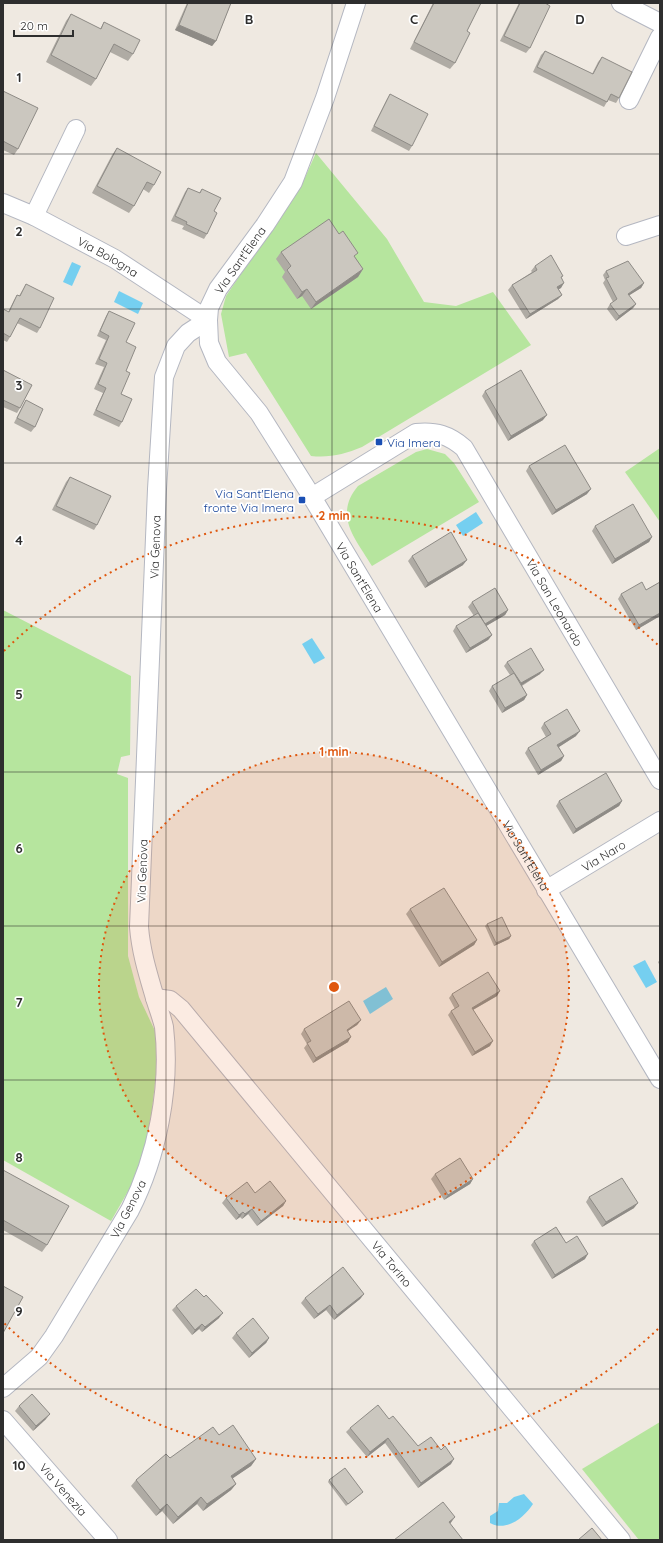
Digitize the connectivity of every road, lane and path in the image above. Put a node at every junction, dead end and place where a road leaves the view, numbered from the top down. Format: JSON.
{"nodes":[{"id":1,"x":356,"y":3,"type":"edge"},
{"id":2,"x":621,"y":3,"type":"edge"},
{"id":3,"x":660,"y":23,"type":"edge"},
{"id":4,"x":660,"y":37,"type":"edge"},
{"id":5,"x":629,"y":100,"type":"dead end"},
{"id":6,"x":76,"y":129,"type":"dead end"},
{"id":7,"x":4,"y":206,"type":"edge"},
{"id":8,"x":34,"y":216,"type":"junction"},
{"id":9,"x":660,"y":225,"type":"edge"},
{"id":10,"x":626,"y":236,"type":"dead end"},
{"id":11,"x":208,"y":320,"type":"junction"},
{"id":12,"x":312,"y":497,"type":"junction"},
{"id":13,"x":660,"y":780,"type":"edge"},
{"id":14,"x":660,"y":821,"type":"edge"},
{"id":15,"x":546,"y":890,"type":"junction"},
{"id":16,"x":155,"y":998,"type":"junction"},
{"id":17,"x":660,"y":1078,"type":"edge"},
{"id":18,"x":5,"y":1384,"type":"edge"},
{"id":19,"x":3,"y":1420,"type":"edge"},
{"id":20,"x":108,"y":1540,"type":"edge"},
{"id":21,"x":621,"y":1540,"type":"edge"}],
"edges":[{"from":1,"to":11,"type":"street","name":"Via Sant'Elena"},
{"from":2,"to":3,"type":"street"},
{"from":4,"to":5,"type":"street"},
{"from":6,"to":8,"type":"street"},
{"from":7,"to":8,"type":"street","name":"Via Bologna"},
{"from":8,"to":11,"type":"street","name":"Via Bologna"},
{"from":9,"to":10,"type":"street"},
{"from":11,"to":12,"type":"street","name":"Via Sant'Elena"},
{"from":11,"to":16,"type":"street","name":"Via Genova"},
{"from":12,"to":13,"type":"street","name":"Via San Leonardo"},
{"from":12,"to":15,"type":"street","name":"Via Sant'Elena"},
{"from":14,"to":15,"type":"street","name":"Via Naro"},
{"from":15,"to":17,"type":"street","name":"Via Sant'Elena"},
{"from":16,"to":18,"type":"street","name":"Via Genova"},
{"from":16,"to":21,"type":"street","name":"Via Torino"},
{"from":19,"to":20,"type":"street","name":"Via Venezia"}]}
